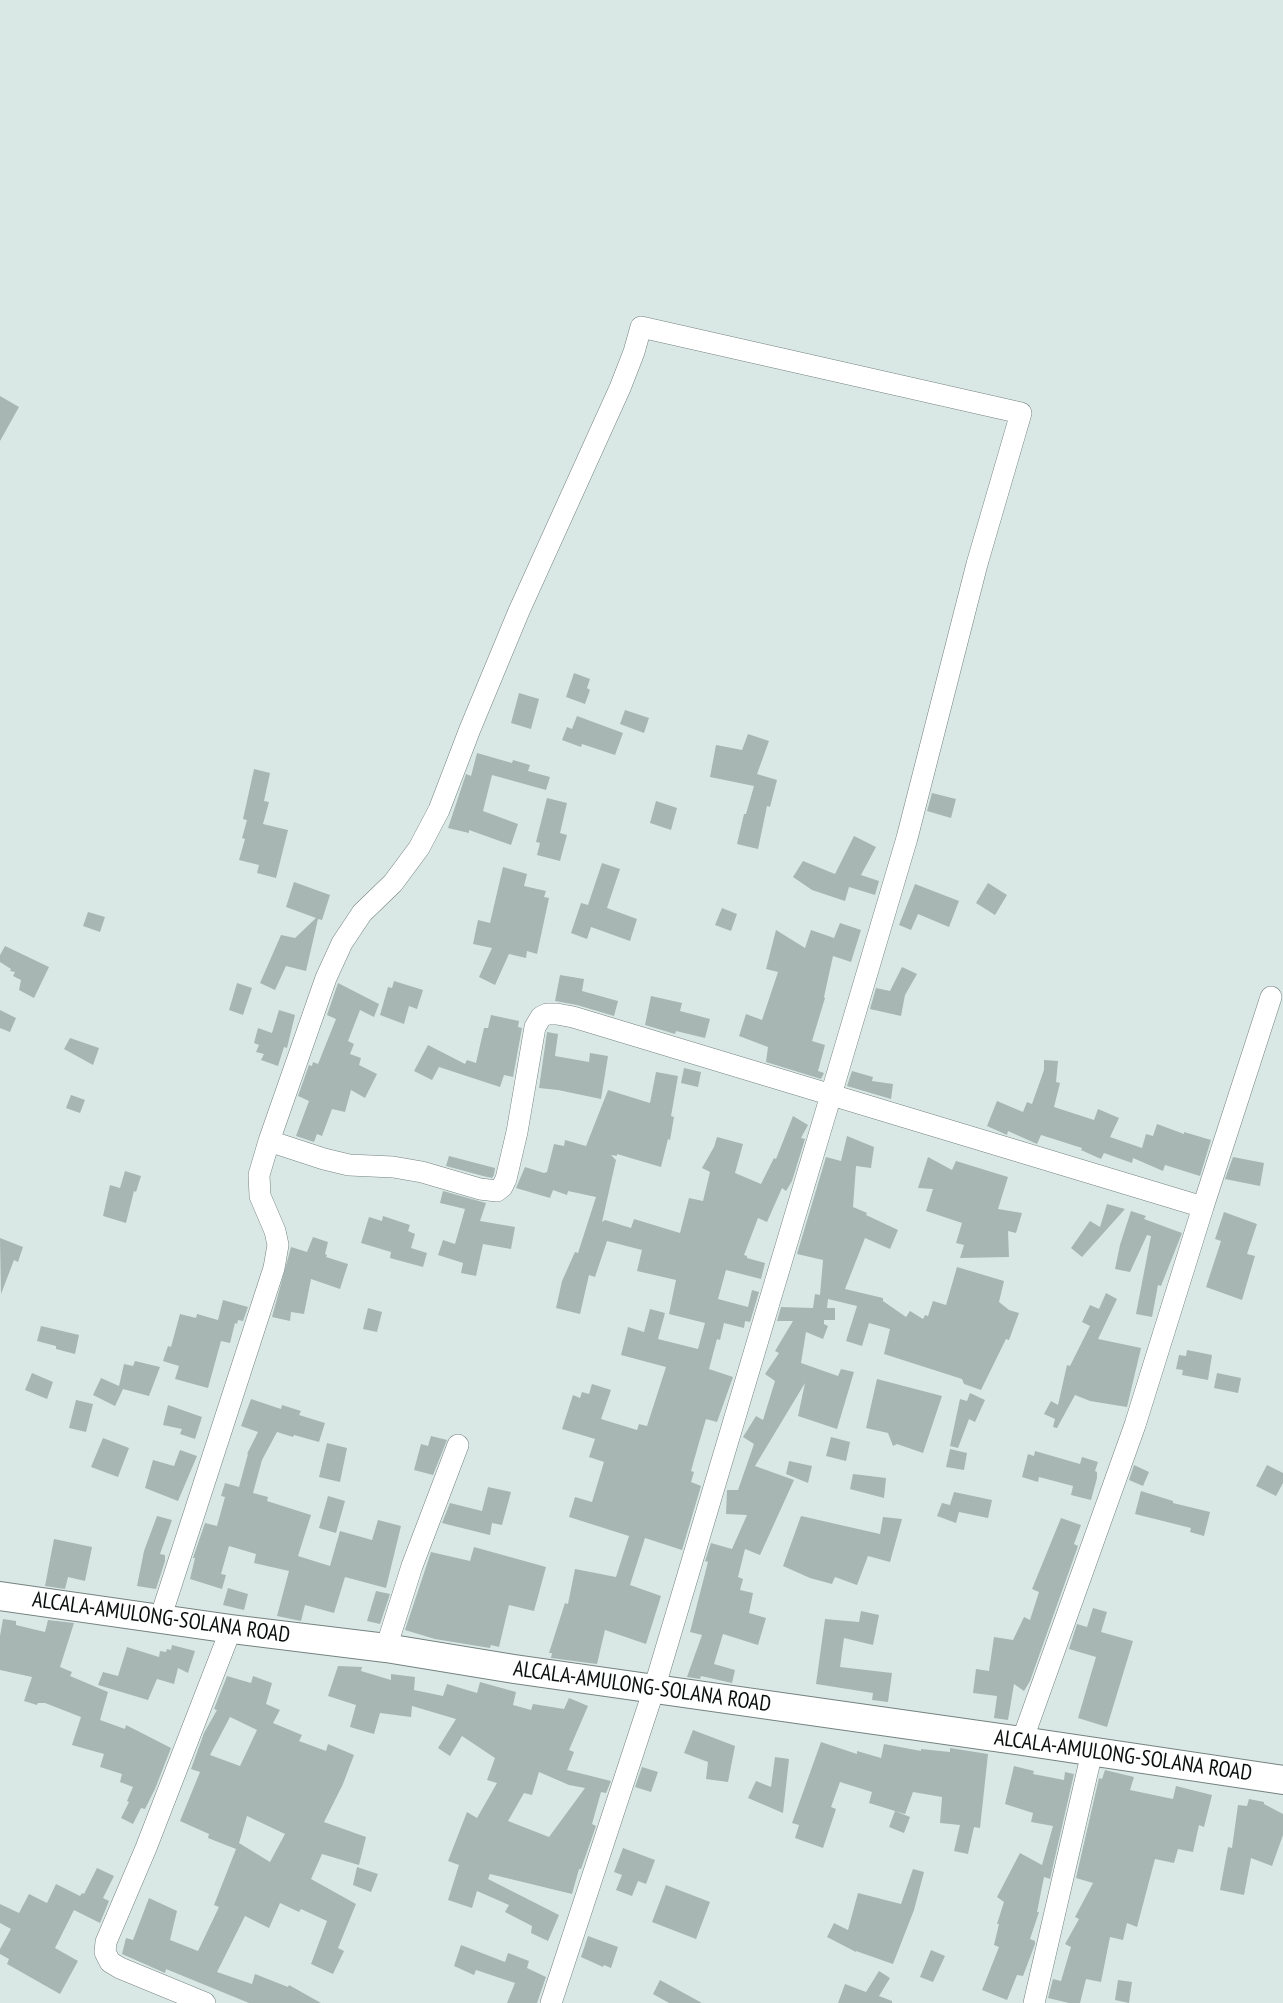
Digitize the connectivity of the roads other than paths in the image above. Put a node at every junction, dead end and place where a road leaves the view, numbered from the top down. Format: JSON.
{"nodes":[{"id":1,"x":1271,"y":997,"type":"dead end"},
{"id":2,"x":831,"y":1095,"type":"junction"},
{"id":3,"x":268,"y":1141,"type":"junction"},
{"id":4,"x":1203,"y":1207,"type":"junction"},
{"id":5,"x":458,"y":1444,"type":"dead end"},
{"id":6,"x":0,"y":1596,"type":"edge"},
{"id":7,"x":160,"y":1619,"type":"junction"},
{"id":8,"x":231,"y":1629,"type":"junction"},
{"id":9,"x":386,"y":1648,"type":"junction"},
{"id":10,"x":654,"y":1689,"type":"junction"},
{"id":11,"x":1022,"y":1741,"type":"junction"},
{"id":12,"x":1092,"y":1752,"type":"junction"},
{"id":13,"x":1283,"y":1780,"type":"edge"},
{"id":14,"x":205,"y":2003,"type":"edge"},
{"id":15,"x":551,"y":2003,"type":"edge"},
{"id":16,"x":1034,"y":2003,"type":"edge"}],
"edges":[{"from":1,"to":4,"type":"street"},
{"from":2,"to":3,"type":"street"},
{"from":2,"to":3,"type":"street"},
{"from":2,"to":4,"type":"street"},
{"from":2,"to":10,"type":"street"},
{"from":3,"to":7,"type":"street"},
{"from":4,"to":11,"type":"street"},
{"from":5,"to":9,"type":"street"},
{"from":6,"to":7,"type":"main road","name":"ALCALA-AMULONG-SOLANA ROAD"},
{"from":7,"to":8,"type":"main road","name":"ALCALA-AMULONG-SOLANA ROAD"},
{"from":8,"to":9,"type":"main road","name":"ALCALA-AMULONG-SOLANA ROAD"},
{"from":8,"to":14,"type":"street"},
{"from":9,"to":10,"type":"main road","name":"ALCALA-AMULONG-SOLANA ROAD"},
{"from":10,"to":11,"type":"main road","name":"ALCALA-AMULONG-SOLANA ROAD"},
{"from":10,"to":15,"type":"street"},
{"from":11,"to":12,"type":"main road","name":"ALCALA-AMULONG-SOLANA ROAD"},
{"from":12,"to":13,"type":"main road","name":"ALCALA-AMULONG-SOLANA ROAD"},
{"from":12,"to":16,"type":"street"}]}
